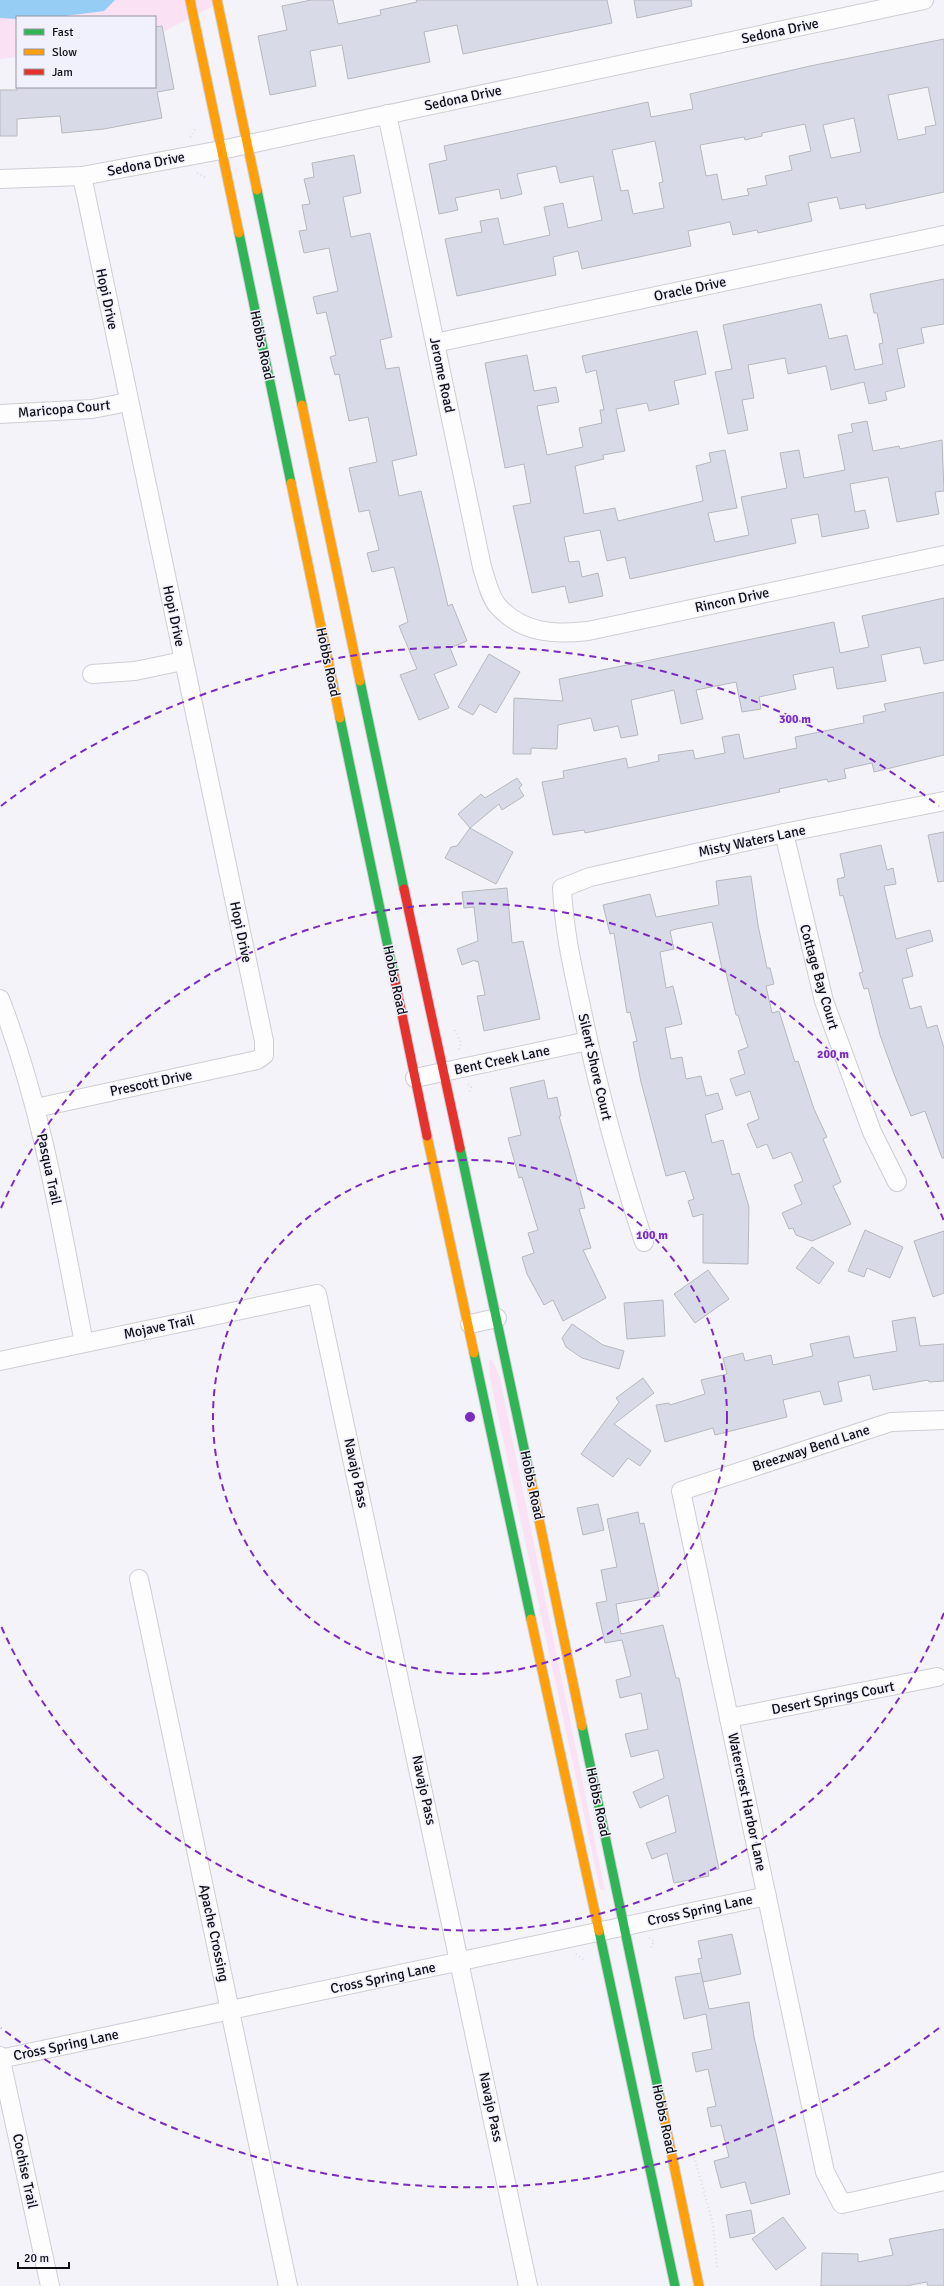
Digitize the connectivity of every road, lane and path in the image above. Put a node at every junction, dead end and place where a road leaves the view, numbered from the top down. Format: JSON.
{"nodes":[{"id":1,"x":190,"y":0,"type":"edge"},
{"id":2,"x":217,"y":0,"type":"edge"},
{"id":3,"x":924,"y":0,"type":"edge"},
{"id":4,"x":387,"y":114,"type":"junction"},
{"id":5,"x":247,"y":144,"type":"junction"},
{"id":6,"x":221,"y":150,"type":"junction"},
{"id":7,"x":82,"y":176,"type":"junction"},
{"id":8,"x":0,"y":178,"type":"edge"},
{"id":9,"x":944,"y":235,"type":"edge"},
{"id":10,"x":435,"y":343,"type":"junction"},
{"id":11,"x":128,"y":402,"type":"junction"},
{"id":12,"x":0,"y":414,"type":"edge"},
{"id":13,"x":944,"y":555,"type":"edge"},
{"id":14,"x":520,"y":624,"type":"joint"},
{"id":15,"x":183,"y":661,"type":"junction"},
{"id":16,"x":92,"y":674,"type":"dead end"},
{"id":17,"x":944,"y":801,"type":"edge"},
{"id":18,"x":784,"y":833,"type":"junction"},
{"id":19,"x":562,"y":888,"type":"joint"},
{"id":20,"x":0,"y":999,"type":"edge"},
{"id":21,"x":588,"y":1041,"type":"junction"},
{"id":22,"x":264,"y":1055,"type":"joint"},
{"id":23,"x":443,"y":1073,"type":"junction"},
{"id":24,"x":415,"y":1078,"type":"junction"},
{"id":25,"x":36,"y":1108,"type":"junction"},
{"id":26,"x":897,"y":1182,"type":"dead end"},
{"id":27,"x":644,"y":1242,"type":"dead end"},
{"id":28,"x":317,"y":1294,"type":"joint"},
{"id":29,"x":497,"y":1318,"type":"junction"},
{"id":30,"x":470,"y":1324,"type":"junction"},
{"id":31,"x":84,"y":1343,"type":"junction"},
{"id":32,"x":0,"y":1361,"type":"edge"},
{"id":33,"x":944,"y":1420,"type":"edge"},
{"id":34,"x":681,"y":1491,"type":"joint"},
{"id":35,"x":139,"y":1579,"type":"dead end"},
{"id":36,"x":937,"y":1677,"type":"dead end"},
{"id":37,"x":729,"y":1718,"type":"junction"},
{"id":38,"x":766,"y":1896,"type":"junction"},
{"id":39,"x":624,"y":1927,"type":"junction"},
{"id":40,"x":600,"y":1932,"type":"junction"},
{"id":41,"x":460,"y":1962,"type":"junction"},
{"id":42,"x":230,"y":2010,"type":"junction"},
{"id":43,"x":0,"y":2058,"type":"edge"},
{"id":44,"x":944,"y":2181,"type":"edge"},
{"id":45,"x":50,"y":2286,"type":"edge"},
{"id":46,"x":288,"y":2286,"type":"edge"},
{"id":47,"x":528,"y":2286,"type":"edge"},
{"id":48,"x":675,"y":2286,"type":"edge"},
{"id":49,"x":699,"y":2286,"type":"edge"}],
"edges":[{"from":1,"to":6,"type":"street","name":"Hobbs Road"},
{"from":2,"to":5,"type":"street","name":"Hobbs Road"},
{"from":3,"to":4,"type":"street","name":"Sedona Drive"},
{"from":4,"to":5,"type":"street","name":"Sedona Drive"},
{"from":4,"to":10,"type":"street","name":"Jerome Road"},
{"from":5,"to":6,"type":"street","name":"Sedona Drive"},
{"from":5,"to":23,"type":"street","name":"Hobbs Road"},
{"from":6,"to":7,"type":"street","name":"Sedona Drive"},
{"from":6,"to":24,"type":"street","name":"Hobbs Road"},
{"from":7,"to":8,"type":"street","name":"Sedona Drive"},
{"from":7,"to":11,"type":"street","name":"Hopi Drive"},
{"from":9,"to":10,"type":"street","name":"Oracle Drive"},
{"from":10,"to":14,"type":"street","name":"Jerome Road"},
{"from":11,"to":12,"type":"street","name":"Maricopa Court"},
{"from":11,"to":15,"type":"street","name":"Hopi Drive"},
{"from":13,"to":14,"type":"street","name":"Rincon Drive"},
{"from":15,"to":16,"type":"street"},
{"from":15,"to":22,"type":"street","name":"Hopi Drive"},
{"from":17,"to":18,"type":"street","name":"Misty Waters Lane"},
{"from":18,"to":19,"type":"street","name":"Misty Waters Lane"},
{"from":18,"to":26,"type":"street","name":"Cottage Bay Court"},
{"from":19,"to":21,"type":"street","name":"Silent Shore Court"},
{"from":20,"to":25,"type":"street","name":"Pasqua Trail"},
{"from":21,"to":23,"type":"street","name":"Bent Creek Lane"},
{"from":21,"to":27,"type":"street","name":"Silent Shore Court"},
{"from":22,"to":25,"type":"street","name":"Prescott Drive"},
{"from":23,"to":24,"type":"street","name":"Bent Creek Lane"},
{"from":23,"to":29,"type":"street","name":"Hobbs Road"},
{"from":24,"to":30,"type":"street","name":"Hobbs Road"},
{"from":25,"to":31,"type":"street","name":"Pasqua Trail"},
{"from":28,"to":31,"type":"street","name":"Mojave Trail"},
{"from":28,"to":41,"type":"street","name":"Navajo Pass"},
{"from":29,"to":30,"type":"street"},
{"from":29,"to":39,"type":"street","name":"Hobbs Road"},
{"from":30,"to":40,"type":"street","name":"Hobbs Road"},
{"from":31,"to":32,"type":"street","name":"Mojave Trail"},
{"from":33,"to":34,"type":"street","name":"Breezway Bend Lane"},
{"from":34,"to":37,"type":"street","name":"Watercrest Harbor Lane"},
{"from":35,"to":42,"type":"street","name":"Apache Crossing"},
{"from":36,"to":37,"type":"street","name":"Desert Springs Court"},
{"from":37,"to":38,"type":"street","name":"Watercrest Harbor Lane"},
{"from":38,"to":39,"type":"street","name":"Cross Spring Lane"},
{"from":38,"to":44,"type":"street","name":"Watercrest Harbor Lane"},
{"from":39,"to":40,"type":"street","name":"Cross Spring Lane"},
{"from":39,"to":49,"type":"street","name":"Hobbs Road"},
{"from":40,"to":41,"type":"street","name":"Cross Spring Lane"},
{"from":40,"to":48,"type":"street","name":"Hobbs Road"},
{"from":41,"to":42,"type":"street","name":"Cross Spring Lane"},
{"from":41,"to":47,"type":"street","name":"Navajo Pass"},
{"from":42,"to":43,"type":"street","name":"Cross Spring Lane"},
{"from":42,"to":46,"type":"street","name":"Apache Crossing"},
{"from":43,"to":45,"type":"street","name":"Cochise Trail"}]}
